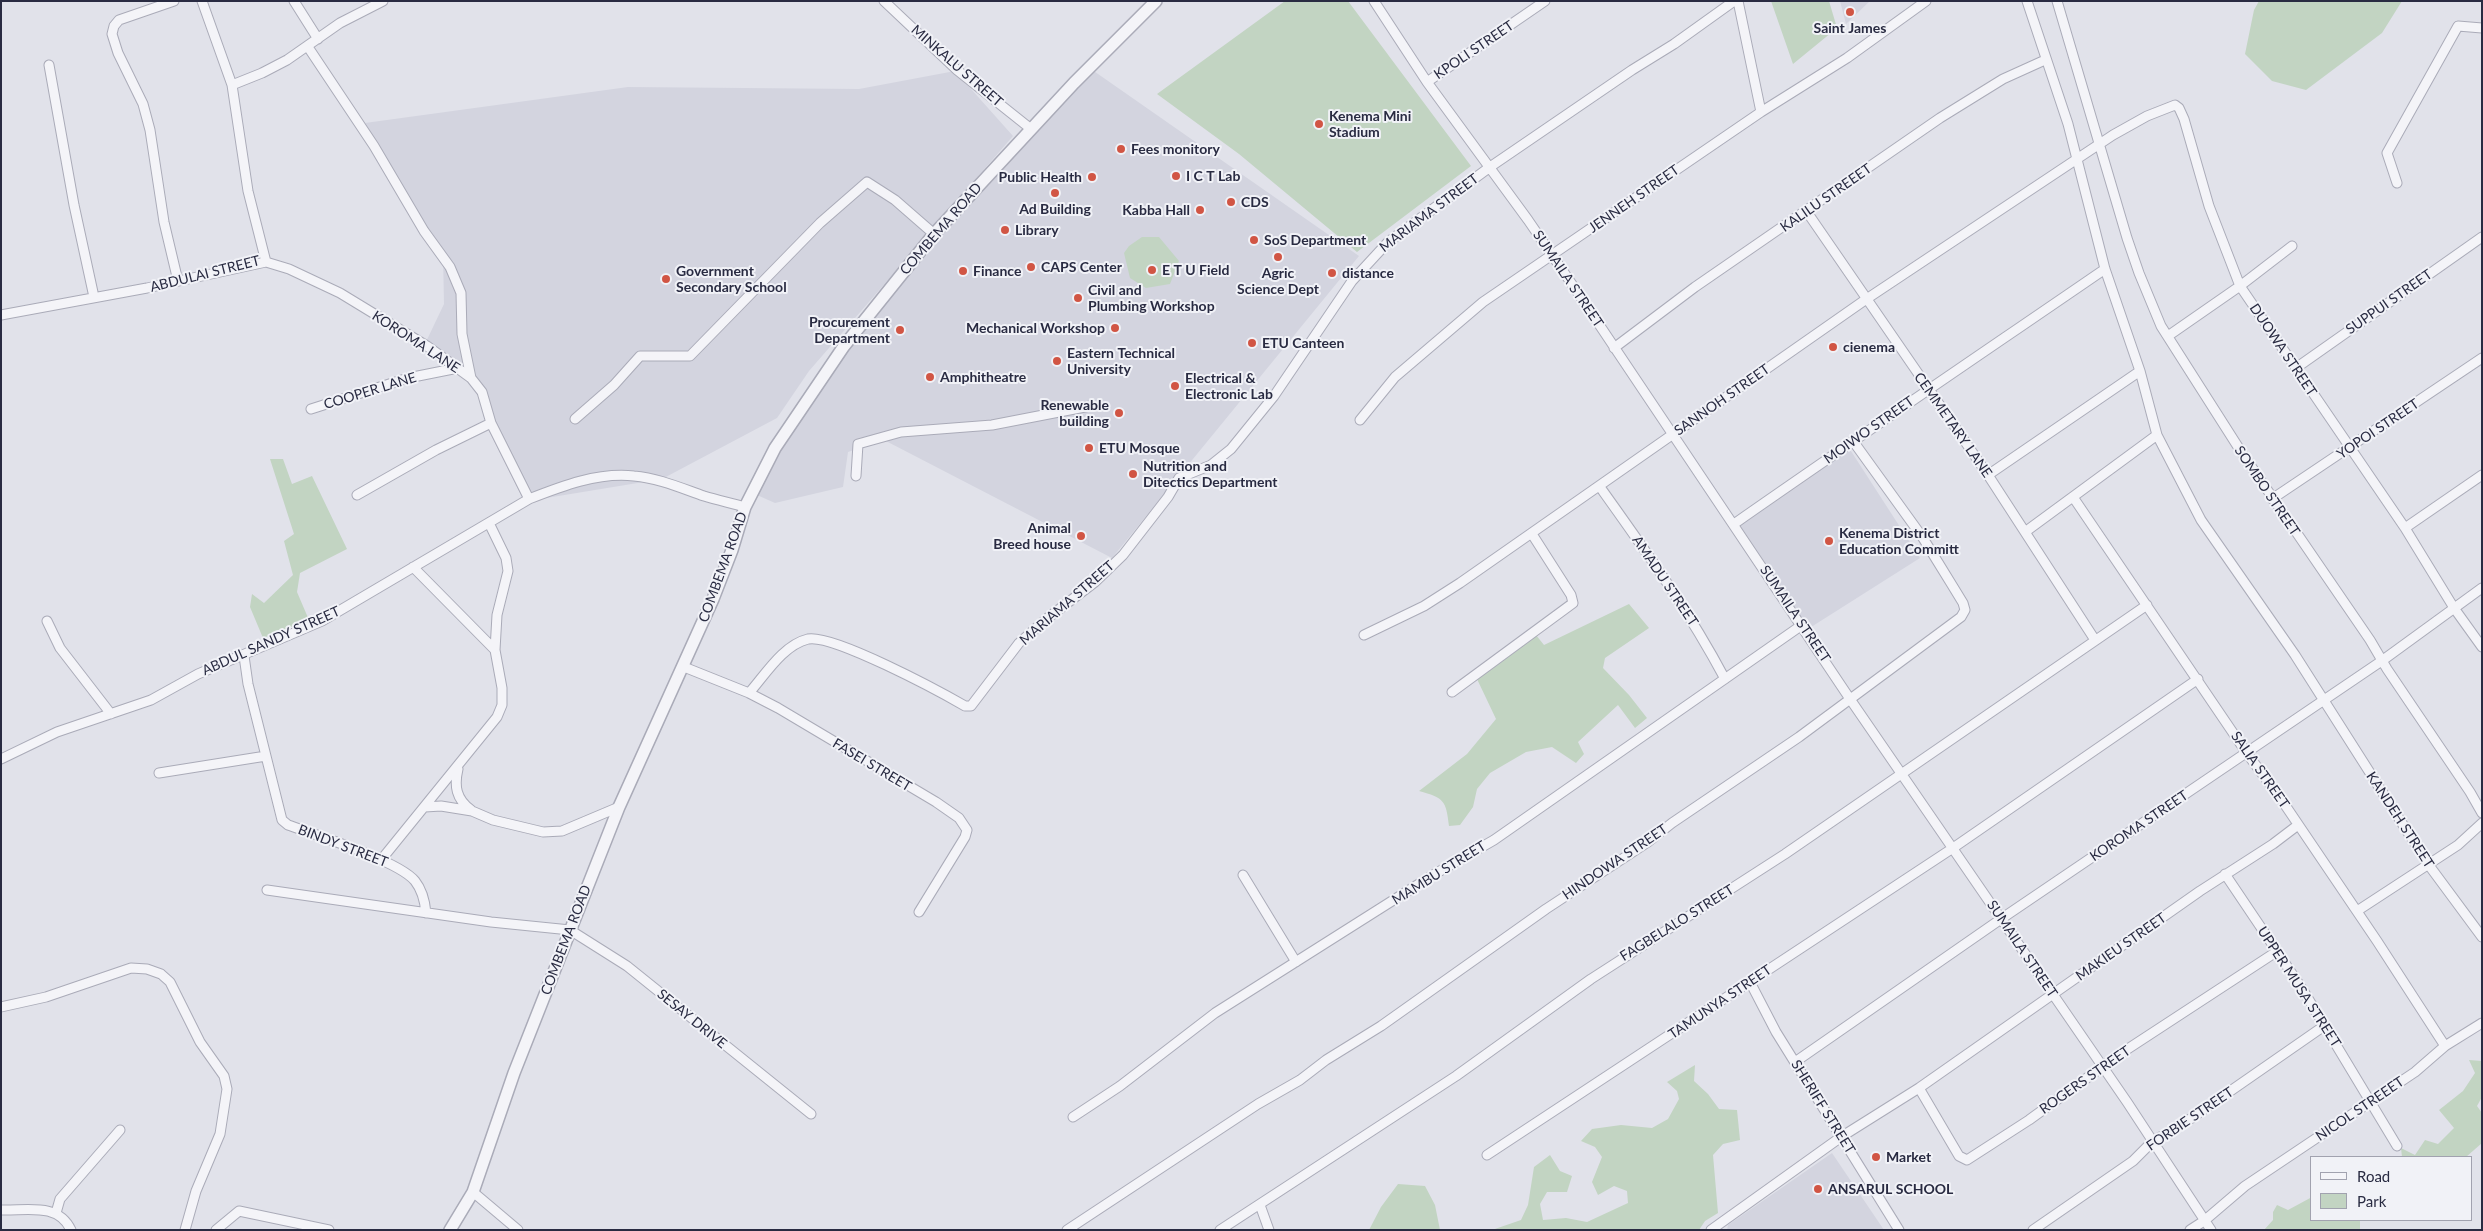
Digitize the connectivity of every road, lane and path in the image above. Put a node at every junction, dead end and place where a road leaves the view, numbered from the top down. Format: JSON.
{"nodes":[{"id":1,"x":174,"y":1,"type":"edge"},
{"id":2,"x":202,"y":1,"type":"edge"},
{"id":3,"x":294,"y":1,"type":"edge"},
{"id":4,"x":383,"y":1,"type":"edge"},
{"id":5,"x":884,"y":1,"type":"edge"},
{"id":6,"x":1156,"y":1,"type":"edge"},
{"id":7,"x":1374,"y":1,"type":"edge"},
{"id":8,"x":1545,"y":1,"type":"edge"},
{"id":9,"x":1736,"y":1,"type":"edge"},
{"id":10,"x":1926,"y":1,"type":"edge"},
{"id":11,"x":2027,"y":1,"type":"edge"},
{"id":12,"x":2057,"y":1,"type":"edge"},
{"id":13,"x":2482,"y":28,"type":"edge"},
{"id":14,"x":318,"y":39,"type":"junction"},
{"id":15,"x":308,"y":47,"type":"junction"},
{"id":16,"x":2045,"y":60,"type":"junction"},
{"id":17,"x":49,"y":65,"type":"dead end"},
{"id":18,"x":1427,"y":82,"type":"junction"},
{"id":19,"x":232,"y":85,"type":"junction"},
{"id":20,"x":1761,"y":112,"type":"junction"},
{"id":21,"x":1031,"y":129,"type":"junction"},
{"id":22,"x":2099,"y":146,"type":"junction"},
{"id":23,"x":2078,"y":160,"type":"junction"},
{"id":24,"x":1490,"y":167,"type":"junction"},
{"id":25,"x":2397,"y":183,"type":"dead end"},
{"id":26,"x":1807,"y":212,"type":"junction"},
{"id":27,"x":934,"y":234,"type":"junction"},
{"id":28,"x":2482,"y":237,"type":"edge"},
{"id":29,"x":2292,"y":246,"type":"dead end"},
{"id":30,"x":1553,"y":255,"type":"junction"},
{"id":31,"x":266,"y":262,"type":"junction"},
{"id":32,"x":2105,"y":269,"type":"junction"},
{"id":33,"x":178,"y":281,"type":"junction"},
{"id":34,"x":2240,"y":286,"type":"junction"},
{"id":35,"x":94,"y":297,"type":"junction"},
{"id":36,"x":1866,"y":300,"type":"junction"},
{"id":37,"x":1,"y":315,"type":"edge"},
{"id":38,"x":2168,"y":336,"type":"junction"},
{"id":39,"x":1614,"y":348,"type":"junction"},
{"id":40,"x":2482,"y":358,"type":"edge"},
{"id":41,"x":458,"y":368,"type":"junction"},
{"id":42,"x":2296,"y":368,"type":"junction"},
{"id":43,"x":2140,"y":371,"type":"junction"},
{"id":44,"x":471,"y":378,"type":"junction"},
{"id":45,"x":1928,"y":389,"type":"junction"},
{"id":46,"x":1090,"y":406,"type":"dead end"},
{"id":47,"x":311,"y":409,"type":"dead end"},
{"id":48,"x":575,"y":419,"type":"dead end"},
{"id":49,"x":1360,"y":420,"type":"dead end"},
{"id":50,"x":491,"y":423,"type":"junction"},
{"id":51,"x":1673,"y":434,"type":"junction"},
{"id":52,"x":2157,"y":436,"type":"junction"},
{"id":53,"x":1853,"y":441,"type":"junction"},
{"id":54,"x":2350,"y":448,"type":"junction"},
{"id":55,"x":2482,"y":474,"type":"edge"},
{"id":56,"x":856,"y":476,"type":"dead end"},
{"id":57,"x":1988,"y":476,"type":"junction"},
{"id":58,"x":1600,"y":487,"type":"junction"},
{"id":59,"x":358,"y":495,"type":"dead end"},
{"id":60,"x":2073,"y":497,"type":"junction"},
{"id":61,"x":529,"y":499,"type":"junction"},
{"id":62,"x":2272,"y":499,"type":"junction"},
{"id":63,"x":745,"y":507,"type":"junction"},
{"id":64,"x":489,"y":523,"type":"junction"},
{"id":65,"x":1734,"y":524,"type":"junction"},
{"id":66,"x":2405,"y":528,"type":"junction"},
{"id":67,"x":2025,"y":532,"type":"junction"},
{"id":68,"x":1532,"y":534,"type":"junction"},
{"id":69,"x":413,"y":567,"type":"junction"},
{"id":70,"x":2482,"y":588,"type":"edge"},
{"id":71,"x":2146,"y":605,"type":"junction"},
{"id":72,"x":2454,"y":608,"type":"junction"},
{"id":73,"x":46,"y":621,"type":"dead end"},
{"id":74,"x":1802,"y":625,"type":"junction"},
{"id":75,"x":1364,"y":635,"type":"dead end"},
{"id":76,"x":2095,"y":640,"type":"junction"},
{"id":77,"x":2482,"y":647,"type":"edge"},
{"id":78,"x":495,"y":650,"type":"junction"},
{"id":79,"x":244,"y":656,"type":"junction"},
{"id":80,"x":2383,"y":660,"type":"junction"},
{"id":81,"x":684,"y":667,"type":"junction"},
{"id":82,"x":1724,"y":679,"type":"junction"},
{"id":83,"x":2198,"y":679,"type":"junction"},
{"id":84,"x":1452,"y":692,"type":"dead end"},
{"id":85,"x":749,"y":693,"type":"junction"},
{"id":86,"x":1850,"y":699,"type":"junction"},
{"id":87,"x":2322,"y":700,"type":"junction"},
{"id":88,"x":110,"y":714,"type":"junction"},
{"id":89,"x":2246,"y":752,"type":"junction"},
{"id":90,"x":266,"y":756,"type":"junction"},
{"id":91,"x":1,"y":759,"type":"edge"},
{"id":92,"x":458,"y":766,"type":"junction"},
{"id":93,"x":159,"y":773,"type":"dead end"},
{"id":94,"x":1902,"y":774,"type":"junction"},
{"id":95,"x":425,"y":807,"type":"junction"},
{"id":96,"x":619,"y":807,"type":"junction"},
{"id":97,"x":472,"y":811,"type":"junction"},
{"id":98,"x":2482,"y":813,"type":"edge"},
{"id":99,"x":2482,"y":823,"type":"edge"},
{"id":100,"x":2298,"y":824,"type":"junction"},
{"id":101,"x":1952,"y":848,"type":"junction"},
{"id":102,"x":381,"y":860,"type":"junction"},
{"id":103,"x":2428,"y":864,"type":"junction"},
{"id":104,"x":2225,"y":874,"type":"junction"},
{"id":105,"x":1243,"y":875,"type":"dead end"},
{"id":106,"x":267,"y":890,"type":"dead end"},
{"id":107,"x":919,"y":912,"type":"dead end"},
{"id":108,"x":2358,"y":912,"type":"junction"},
{"id":109,"x":426,"y":914,"type":"junction"},
{"id":110,"x":2001,"y":918,"type":"junction"},
{"id":111,"x":570,"y":930,"type":"junction"},
{"id":112,"x":2482,"y":937,"type":"edge"},
{"id":113,"x":2276,"y":952,"type":"junction"},
{"id":114,"x":1296,"y":962,"type":"junction"},
{"id":115,"x":1750,"y":982,"type":"junction"},
{"id":116,"x":2053,"y":996,"type":"junction"},
{"id":117,"x":1,"y":1007,"type":"edge"},
{"id":118,"x":2482,"y":1023,"type":"edge"},
{"id":119,"x":2324,"y":1026,"type":"junction"},
{"id":120,"x":2445,"y":1046,"type":"junction"},
{"id":121,"x":1795,"y":1062,"type":"junction"},
{"id":122,"x":2103,"y":1066,"type":"junction"},
{"id":123,"x":1919,"y":1088,"type":"junction"},
{"id":124,"x":2372,"y":1102,"type":"junction"},
{"id":125,"x":811,"y":1114,"type":"dead end"},
{"id":126,"x":1073,"y":1117,"type":"dead end"},
{"id":127,"x":120,"y":1130,"type":"dead end"},
{"id":128,"x":1841,"y":1137,"type":"junction"},
{"id":129,"x":2153,"y":1141,"type":"junction"},
{"id":130,"x":2398,"y":1146,"type":"dead end"},
{"id":131,"x":1486,"y":1155,"type":"dead end"},
{"id":132,"x":473,"y":1192,"type":"junction"},
{"id":133,"x":1260,"y":1204,"type":"junction"},
{"id":134,"x":1,"y":1210,"type":"edge"},
{"id":135,"x":56,"y":1213,"type":"junction"},
{"id":136,"x":2204,"y":1220,"type":"junction"},
{"id":137,"x":71,"y":1230,"type":"edge"},
{"id":138,"x":185,"y":1230,"type":"edge"},
{"id":139,"x":216,"y":1230,"type":"edge"},
{"id":140,"x":329,"y":1230,"type":"edge"},
{"id":141,"x":450,"y":1230,"type":"edge"},
{"id":142,"x":518,"y":1230,"type":"edge"},
{"id":143,"x":1067,"y":1230,"type":"edge"},
{"id":144,"x":1220,"y":1230,"type":"edge"},
{"id":145,"x":1269,"y":1230,"type":"edge"},
{"id":146,"x":1711,"y":1230,"type":"edge"},
{"id":147,"x":1899,"y":1230,"type":"edge"},
{"id":148,"x":2033,"y":1230,"type":"edge"},
{"id":149,"x":2190,"y":1230,"type":"edge"},
{"id":150,"x":2211,"y":1230,"type":"edge"}],
"edges":[{"from":1,"to":33,"type":"street"},
{"from":2,"to":19,"type":"street","name":"ABDULAI STREET"},
{"from":3,"to":14,"type":"street"},
{"from":4,"to":14,"type":"street"},
{"from":5,"to":21,"type":"street","name":"MINKALU STREET"},
{"from":6,"to":21,"type":"street","name":"COMBEMA ROAD"},
{"from":7,"to":18,"type":"street","name":"SUMAILA STREET"},
{"from":8,"to":18,"type":"street","name":"KPOLI STREET"},
{"from":9,"to":20,"type":"street"},
{"from":9,"to":24,"type":"street","name":"MARIAMA STREET"},
{"from":10,"to":20,"type":"street","name":"JENNEH STREET"},
{"from":11,"to":16,"type":"street","name":"KANDEH STREET"},
{"from":12,"to":22,"type":"street","name":"SOMBO STREET"},
{"from":13,"to":25,"type":"street"},
{"from":14,"to":15,"type":"street"},
{"from":15,"to":19,"type":"street"},
{"from":15,"to":44,"type":"street"},
{"from":16,"to":23,"type":"street","name":"KANDEH STREET"},
{"from":16,"to":26,"type":"street","name":"KALILU STREEET"},
{"from":17,"to":35,"type":"street"},
{"from":18,"to":24,"type":"street","name":"SUMAILA STREET"},
{"from":19,"to":31,"type":"street","name":"ABDULAI STREET"},
{"from":20,"to":30,"type":"street","name":"JENNEH STREET"},
{"from":21,"to":27,"type":"street","name":"COMBEMA ROAD"},
{"from":22,"to":23,"type":"street","name":"SANNOH STREET"},
{"from":22,"to":34,"type":"street","name":"DUOWA STREET"},
{"from":22,"to":38,"type":"street","name":"SOMBO STREET"},
{"from":23,"to":32,"type":"street","name":"KANDEH STREET"},
{"from":23,"to":36,"type":"street","name":"SANNOH STREET"},
{"from":24,"to":30,"type":"street","name":"SUMAILA STREET"},
{"from":24,"to":85,"type":"street","name":"MARIAMA STREET"},
{"from":26,"to":36,"type":"street","name":"CEMMETARY LANE"},
{"from":26,"to":39,"type":"street","name":"KALILU STREEET"},
{"from":27,"to":48,"type":"street"},
{"from":27,"to":63,"type":"street","name":"COMBEMA ROAD"},
{"from":28,"to":42,"type":"street","name":"SUPPUI STREET"},
{"from":29,"to":34,"type":"street"},
{"from":30,"to":39,"type":"street","name":"SUMAILA STREET"},
{"from":30,"to":49,"type":"street","name":"JENNEH STREET"},
{"from":31,"to":33,"type":"street","name":"ABDULAI STREET"},
{"from":31,"to":41,"type":"street","name":"KOROMA LANE"},
{"from":32,"to":43,"type":"street","name":"KANDEH STREET"},
{"from":32,"to":45,"type":"street","name":"MOIWO STREET"},
{"from":33,"to":35,"type":"street","name":"ABDULAI STREET"},
{"from":34,"to":38,"type":"street"},
{"from":34,"to":42,"type":"street","name":"DUOWA STREET"},
{"from":35,"to":37,"type":"street","name":"ABDULAI STREET"},
{"from":36,"to":45,"type":"street","name":"CEMMETARY LANE"},
{"from":36,"to":51,"type":"street","name":"SANNOH STREET"},
{"from":38,"to":62,"type":"street","name":"SOMBO STREET"},
{"from":39,"to":51,"type":"street","name":"SUMAILA STREET"},
{"from":40,"to":54,"type":"street","name":"YOPOI STREET"},
{"from":41,"to":44,"type":"street","name":"KOROMA LANE"},
{"from":41,"to":47,"type":"street","name":"COOPER LANE"},
{"from":42,"to":54,"type":"street","name":"DUOWA STREET"},
{"from":43,"to":52,"type":"street","name":"KANDEH STREET"},
{"from":43,"to":57,"type":"street"},
{"from":44,"to":50,"type":"street","name":"KOROMA LANE"},
{"from":45,"to":53,"type":"street","name":"MOIWO STREET"},
{"from":45,"to":57,"type":"street","name":"CEMMETARY LANE"},
{"from":46,"to":56,"type":"street"},
{"from":50,"to":59,"type":"street"},
{"from":50,"to":61,"type":"street","name":"KOROMA LANE"},
{"from":51,"to":58,"type":"street","name":"SANNOH STREET"},
{"from":51,"to":65,"type":"street","name":"SUMAILA STREET"},
{"from":52,"to":60,"type":"street"},
{"from":52,"to":87,"type":"street","name":"KANDEH STREET"},
{"from":53,"to":65,"type":"street","name":"MOIWO STREET"},
{"from":53,"to":86,"type":"street","name":"HINDOWA STREET"},
{"from":54,"to":62,"type":"street","name":"YOPOI STREET"},
{"from":54,"to":66,"type":"street","name":"DUOWA STREET"},
{"from":55,"to":66,"type":"street"},
{"from":57,"to":67,"type":"street","name":"CEMMETARY LANE"},
{"from":58,"to":68,"type":"street","name":"SANNOH STREET"},
{"from":58,"to":82,"type":"street","name":"AMADU STREET"},
{"from":60,"to":67,"type":"street"},
{"from":60,"to":71,"type":"street","name":"SALIA STREET"},
{"from":61,"to":63,"type":"street","name":"ABDUL SANDY STREET"},
{"from":61,"to":64,"type":"street","name":"ABDUL SANDY STREET"},
{"from":62,"to":80,"type":"street","name":"SOMBO STREET"},
{"from":63,"to":81,"type":"street","name":"COMBEMA ROAD"},
{"from":64,"to":69,"type":"street","name":"ABDUL SANDY STREET"},
{"from":64,"to":78,"type":"street"},
{"from":65,"to":74,"type":"street","name":"SUMAILA STREET"},
{"from":66,"to":72,"type":"street","name":"DUOWA STREET"},
{"from":67,"to":76,"type":"street","name":"CEMMETARY LANE"},
{"from":68,"to":75,"type":"street","name":"SANNOH STREET"},
{"from":68,"to":84,"type":"street"},
{"from":69,"to":78,"type":"street"},
{"from":69,"to":79,"type":"street","name":"ABDUL SANDY STREET"},
{"from":70,"to":72,"type":"street","name":"KOROMA STREET"},
{"from":71,"to":76,"type":"street","name":"FAGBELALO STREET"},
{"from":71,"to":83,"type":"street","name":"SALIA STREET"},
{"from":72,"to":77,"type":"street","name":"DUOWA STREET"},
{"from":72,"to":80,"type":"street","name":"KOROMA STREET"},
{"from":73,"to":88,"type":"street"},
{"from":74,"to":82,"type":"street","name":"MAMBU STREET"},
{"from":74,"to":86,"type":"street","name":"SUMAILA STREET"},
{"from":76,"to":94,"type":"street","name":"FAGBELALO STREET"},
{"from":78,"to":92,"type":"street"},
{"from":79,"to":88,"type":"street","name":"ABDUL SANDY STREET"},
{"from":79,"to":90,"type":"street","name":"BINDY STREET"},
{"from":80,"to":87,"type":"street","name":"KOROMA STREET"},
{"from":80,"to":98,"type":"street","name":"SOMBO STREET"},
{"from":81,"to":85,"type":"street","name":"FASEI STREET"},
{"from":81,"to":96,"type":"street","name":"COMBEMA ROAD"},
{"from":82,"to":114,"type":"street","name":"MAMBU STREET"},
{"from":83,"to":89,"type":"street","name":"SALIA STREET"},
{"from":83,"to":101,"type":"street","name":"TAMUNYA STREET"},
{"from":85,"to":107,"type":"street","name":"FASEI STREET"},
{"from":86,"to":94,"type":"street","name":"SUMAILA STREET"},
{"from":86,"to":143,"type":"street","name":"HINDOWA STREET"},
{"from":87,"to":89,"type":"street","name":"KOROMA STREET"},
{"from":87,"to":103,"type":"street","name":"KANDEH STREET"},
{"from":88,"to":91,"type":"street","name":"ABDUL SANDY STREET"},
{"from":89,"to":100,"type":"street","name":"SALIA STREET"},
{"from":89,"to":110,"type":"street","name":"KOROMA STREET"},
{"from":90,"to":93,"type":"street"},
{"from":90,"to":102,"type":"street","name":"BINDY STREET"},
{"from":92,"to":95,"type":"street"},
{"from":92,"to":97,"type":"street"},
{"from":94,"to":101,"type":"street","name":"SUMAILA STREET"},
{"from":94,"to":133,"type":"street","name":"FAGBELALO STREET"},
{"from":95,"to":97,"type":"street"},
{"from":95,"to":102,"type":"street"},
{"from":96,"to":97,"type":"street"},
{"from":96,"to":111,"type":"street","name":"COMBEMA ROAD"},
{"from":99,"to":103,"type":"street"},
{"from":100,"to":104,"type":"street","name":"MAKIEU STREET"},
{"from":100,"to":108,"type":"street","name":"SALIA STREET"},
{"from":101,"to":110,"type":"street","name":"SUMAILA STREET"},
{"from":101,"to":115,"type":"street","name":"TAMUNYA STREET"},
{"from":102,"to":109,"type":"street","name":"BINDY STREET"},
{"from":103,"to":108,"type":"street"},
{"from":103,"to":112,"type":"street","name":"KANDEH STREET"},
{"from":104,"to":113,"type":"street","name":"UPPER MUSA STREET"},
{"from":104,"to":116,"type":"street","name":"MAKIEU STREET"},
{"from":105,"to":114,"type":"street"},
{"from":106,"to":109,"type":"street"},
{"from":108,"to":120,"type":"street","name":"SALIA STREET"},
{"from":109,"to":111,"type":"street"},
{"from":110,"to":116,"type":"street","name":"SUMAILA STREET"},
{"from":110,"to":121,"type":"street","name":"KOROMA STREET"},
{"from":111,"to":125,"type":"street","name":"SESAY DRIVE"},
{"from":111,"to":132,"type":"street","name":"COMBEMA ROAD"},
{"from":113,"to":119,"type":"street","name":"UPPER MUSA STREET"},
{"from":113,"to":122,"type":"street","name":"ROGERS STREET"},
{"from":114,"to":126,"type":"street","name":"MAMBU STREET"},
{"from":115,"to":121,"type":"street","name":"SHERIFF STREET"},
{"from":115,"to":131,"type":"street","name":"TAMUNYA STREET"},
{"from":116,"to":122,"type":"street","name":"SUMAILA STREET"},
{"from":116,"to":123,"type":"street","name":"MAKIEU STREET"},
{"from":117,"to":138,"type":"street"},
{"from":118,"to":120,"type":"street","name":"NICOL STREEET"},
{"from":119,"to":124,"type":"street","name":"UPPER MUSA STREET"},
{"from":119,"to":129,"type":"street","name":"FORBIE STREET"},
{"from":120,"to":124,"type":"street","name":"NICOL STREEET"},
{"from":121,"to":128,"type":"street","name":"SHERIFF STREET"},
{"from":122,"to":123,"type":"street","name":"ROGERS STREET"},
{"from":122,"to":129,"type":"street","name":"SUMAILA STREET"},
{"from":123,"to":128,"type":"street","name":"MAKIEU STREET"},
{"from":124,"to":130,"type":"street","name":"UPPER MUSA STREET"},
{"from":124,"to":136,"type":"street","name":"NICOL STREEET"},
{"from":127,"to":135,"type":"street"},
{"from":128,"to":146,"type":"street","name":"MAKIEU STREET"},
{"from":128,"to":147,"type":"street","name":"SHERIFF STREET"},
{"from":129,"to":136,"type":"street","name":"SUMAILA STREET"},
{"from":129,"to":148,"type":"street","name":"FORBIE STREET"},
{"from":132,"to":141,"type":"street","name":"COMBEMA ROAD"},
{"from":132,"to":142,"type":"street"},
{"from":133,"to":144,"type":"street","name":"FAGBELALO STREET"},
{"from":133,"to":145,"type":"street"},
{"from":134,"to":135,"type":"street"},
{"from":135,"to":137,"type":"street"},
{"from":136,"to":149,"type":"street","name":"NICOL STREEET"},
{"from":136,"to":150,"type":"street","name":"SUMAILA STREET"},
{"from":139,"to":140,"type":"street"}]}
